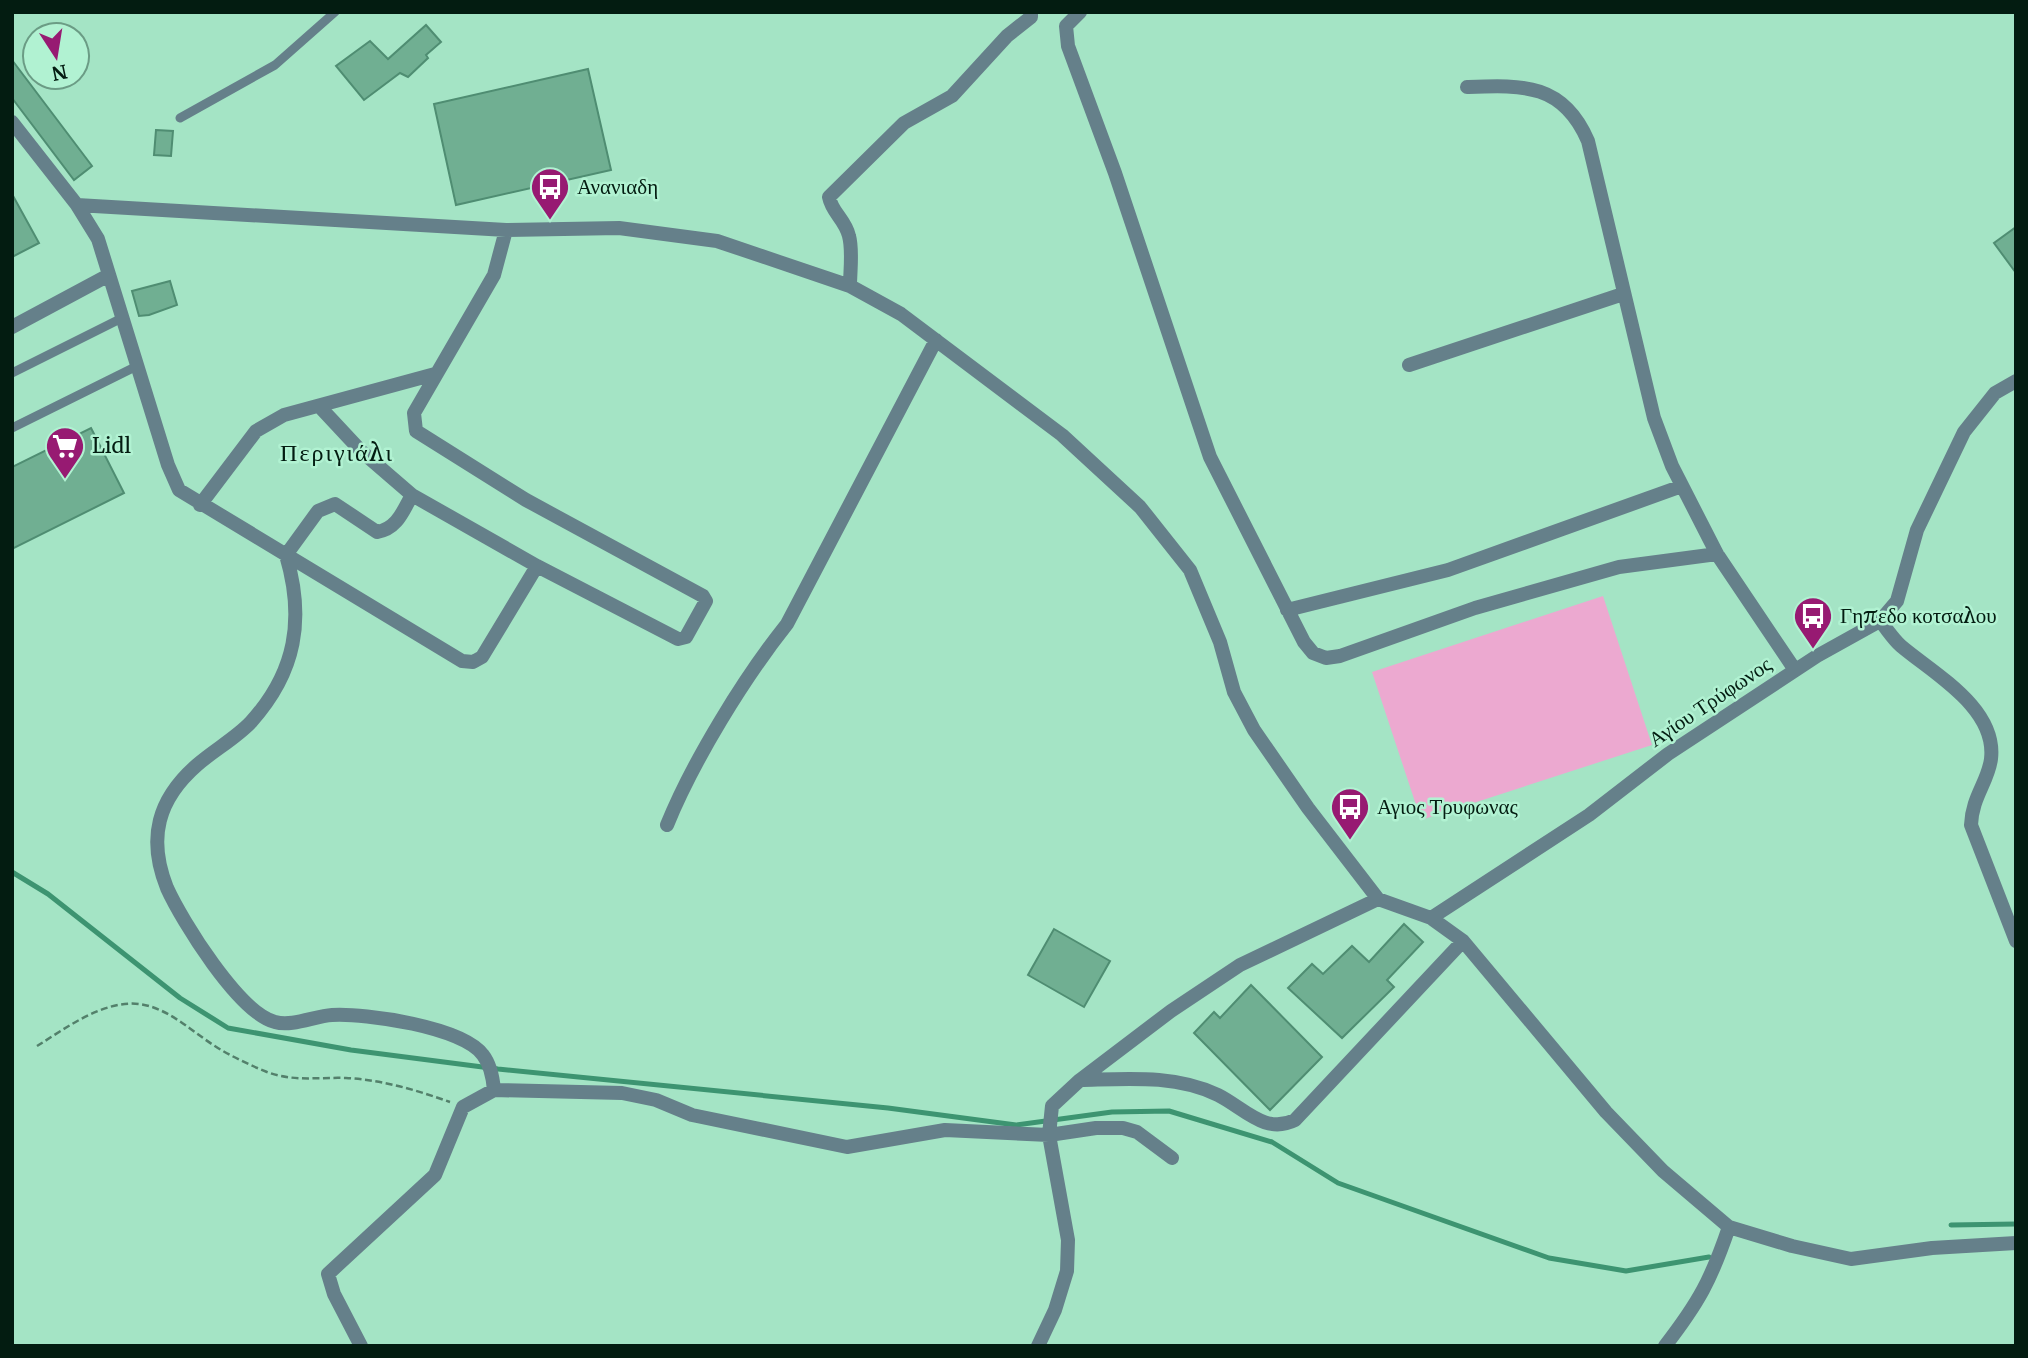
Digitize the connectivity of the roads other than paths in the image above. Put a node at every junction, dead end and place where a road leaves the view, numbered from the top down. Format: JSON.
{"nodes":[{"id":1,"x":335,"y":12,"type":"edge"},
{"id":2,"x":1031,"y":12,"type":"edge"},
{"id":3,"x":1080,"y":12,"type":"edge"},
{"id":4,"x":1467,"y":87,"type":"dead end"},
{"id":5,"x":180,"y":118,"type":"dead end"},
{"id":6,"x":12,"y":122,"type":"edge"},
{"id":7,"x":77,"y":205,"type":"junction"},
{"id":8,"x":506,"y":230,"type":"junction"},
{"id":9,"x":109,"y":275,"type":"junction"},
{"id":10,"x":850,"y":286,"type":"junction"},
{"id":11,"x":1623,"y":294,"type":"junction"},
{"id":12,"x":122,"y":317,"type":"junction"},
{"id":13,"x":12,"y":327,"type":"edge"},
{"id":14,"x":936,"y":341,"type":"junction"},
{"id":15,"x":1409,"y":365,"type":"dead end"},
{"id":16,"x":137,"y":366,"type":"junction"},
{"id":17,"x":12,"y":373,"type":"edge"},
{"id":18,"x":435,"y":374,"type":"junction"},
{"id":19,"x":2016,"y":381,"type":"edge"},
{"id":20,"x":319,"y":406,"type":"junction"},
{"id":21,"x":12,"y":428,"type":"edge"},
{"id":22,"x":1682,"y":486,"type":"junction"},
{"id":23,"x":412,"y":495,"type":"junction"},
{"id":24,"x":200,"y":505,"type":"junction"},
{"id":25,"x":1717,"y":554,"type":"junction"},
{"id":26,"x":286,"y":555,"type":"junction"},
{"id":27,"x":537,"y":566,"type":"junction"},
{"id":28,"x":1287,"y":610,"type":"junction"},
{"id":29,"x":1880,"y":621,"type":"junction"},
{"id":30,"x":1795,"y":670,"type":"junction"},
{"id":31,"x":667,"y":825,"type":"dead end"},
{"id":32,"x":1378,"y":899,"type":"junction"},
{"id":33,"x":1431,"y":918,"type":"junction"},
{"id":34,"x":1463,"y":941,"type":"junction"},
{"id":35,"x":2016,"y":941,"type":"edge"},
{"id":36,"x":1080,"y":1080,"type":"junction"},
{"id":37,"x":493,"y":1084,"type":"junction"},
{"id":38,"x":1049,"y":1129,"type":"junction"},
{"id":39,"x":1172,"y":1158,"type":"dead end"},
{"id":40,"x":1730,"y":1227,"type":"junction"},
{"id":41,"x":2016,"y":1243,"type":"edge"},
{"id":42,"x":361,"y":1346,"type":"edge"},
{"id":43,"x":1038,"y":1346,"type":"edge"},
{"id":44,"x":1665,"y":1346,"type":"edge"}],
"edges":[{"from":1,"to":5,"type":"lane"},
{"from":2,"to":10,"type":"street"},
{"from":3,"to":28,"type":"street"},
{"from":4,"to":11,"type":"street"},
{"from":6,"to":7,"type":"street"},
{"from":7,"to":8,"type":"street"},
{"from":7,"to":9,"type":"street"},
{"from":8,"to":10,"type":"street"},
{"from":8,"to":18,"type":"street"},
{"from":9,"to":12,"type":"street"},
{"from":9,"to":13,"type":"street"},
{"from":10,"to":14,"type":"street"},
{"from":11,"to":15,"type":"street"},
{"from":11,"to":22,"type":"street"},
{"from":12,"to":16,"type":"street"},
{"from":12,"to":17,"type":"lane"},
{"from":14,"to":31,"type":"street"},
{"from":14,"to":32,"type":"street"},
{"from":16,"to":21,"type":"lane"},
{"from":16,"to":24,"type":"street"},
{"from":18,"to":20,"type":"street"},
{"from":18,"to":27,"type":"street"},
{"from":19,"to":29,"type":"street","name":"Αγίου Τρύφωνος"},
{"from":20,"to":23,"type":"street"},
{"from":20,"to":24,"type":"street"},
{"from":22,"to":25,"type":"street"},
{"from":22,"to":28,"type":"street"},
{"from":23,"to":26,"type":"street"},
{"from":23,"to":27,"type":"street"},
{"from":24,"to":26,"type":"street"},
{"from":25,"to":28,"type":"street"},
{"from":25,"to":30,"type":"street"},
{"from":26,"to":27,"type":"street"},
{"from":26,"to":37,"type":"street"},
{"from":29,"to":30,"type":"street","name":"Αγίου Τρύφωνος"},
{"from":29,"to":35,"type":"street"},
{"from":30,"to":33,"type":"street","name":"Αγίου Τρύφωνος"},
{"from":32,"to":33,"type":"street"},
{"from":32,"to":36,"type":"street"},
{"from":33,"to":34,"type":"street"},
{"from":34,"to":36,"type":"street"},
{"from":34,"to":40,"type":"street"},
{"from":36,"to":38,"type":"street"},
{"from":37,"to":38,"type":"street"},
{"from":37,"to":42,"type":"street"},
{"from":38,"to":39,"type":"street"},
{"from":38,"to":43,"type":"street"},
{"from":40,"to":41,"type":"street"},
{"from":40,"to":44,"type":"street"}]}
